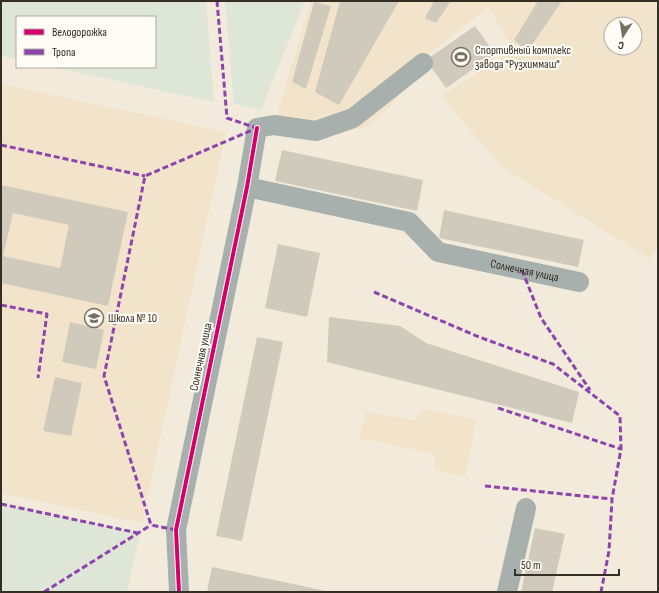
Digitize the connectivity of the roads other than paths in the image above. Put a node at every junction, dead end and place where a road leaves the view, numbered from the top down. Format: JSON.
{"nodes":[{"id":1,"x":424,"y":63,"type":"dead end"},
{"id":2,"x":246,"y":187,"type":"junction"},
{"id":3,"x":579,"y":282,"type":"dead end"},
{"id":4,"x":526,"y":508,"type":"dead end"},
{"id":5,"x":180,"y":592,"type":"edge"},
{"id":6,"x":507,"y":592,"type":"edge"}],
"edges":[{"from":1,"to":2,"type":"street","name":"Солнечная улица"},
{"from":2,"to":3,"type":"street","name":"Солнечная улица"},
{"from":2,"to":5,"type":"street","name":"Солнечная улица"},
{"from":4,"to":6,"type":"street"}]}
